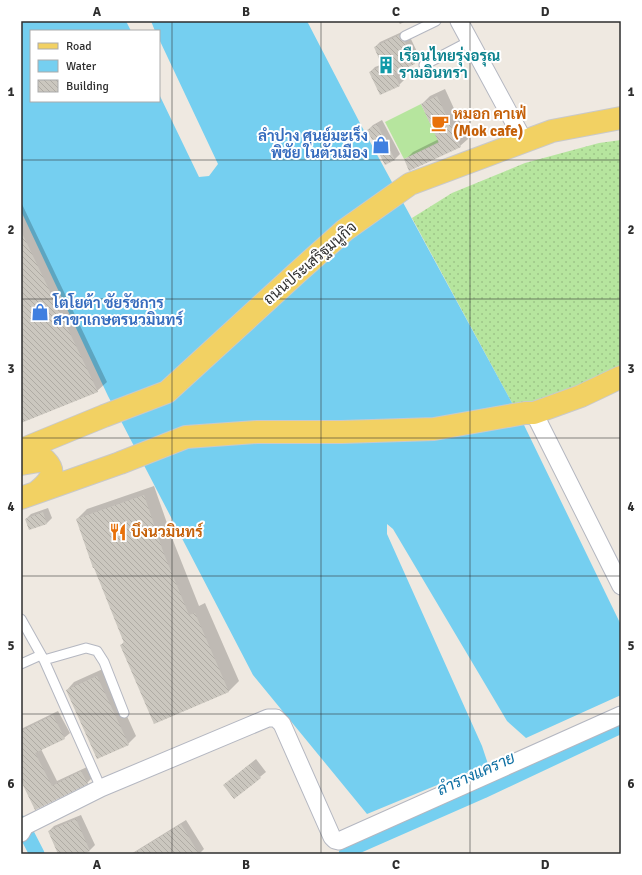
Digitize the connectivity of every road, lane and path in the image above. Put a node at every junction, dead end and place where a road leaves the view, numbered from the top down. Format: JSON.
{"nodes":[{"id":1,"x":436,"y":21,"type":"edge"},
{"id":2,"x":459,"y":21,"type":"edge"},
{"id":3,"x":422,"y":24,"type":"edge"},
{"id":4,"x":405,"y":36,"type":"dead end"},
{"id":5,"x":470,"y":41,"type":"junction"},
{"id":6,"x":424,"y":65,"type":"dead end"},
{"id":7,"x":621,"y":118,"type":"edge"},
{"id":8,"x":524,"y":141,"type":"junction"},
{"id":9,"x":621,"y":377,"type":"edge"},
{"id":10,"x":529,"y":413,"type":"junction"},
{"id":11,"x":21,"y":450,"type":"edge"},
{"id":12,"x":21,"y":464,"type":"edge"},
{"id":13,"x":29,"y":495,"type":"edge"},
{"id":14,"x":621,"y":586,"type":"edge"},
{"id":15,"x":21,"y":620,"type":"edge"},
{"id":16,"x":42,"y":657,"type":"junction"},
{"id":17,"x":21,"y":664,"type":"edge"},
{"id":18,"x":124,"y":713,"type":"dead end"},
{"id":19,"x":621,"y":715,"type":"edge"},
{"id":20,"x":101,"y":788,"type":"junction"},
{"id":21,"x":23,"y":831,"type":"edge"}],
"edges":[{"from":1,"to":3,"type":"lane"},
{"from":2,"to":5,"type":"street"},
{"from":3,"to":4,"type":"lane"},
{"from":5,"to":6,"type":"lane"},
{"from":5,"to":8,"type":"street"},
{"from":7,"to":8,"type":"main road","name":"ถนนประเสริฐมนูกิจ"},
{"from":8,"to":11,"type":"main road","name":"ถนนประเสริฐมนูกิจ"},
{"from":9,"to":10,"type":"main road"},
{"from":10,"to":13,"type":"main road"},
{"from":10,"to":14,"type":"street"},
{"from":12,"to":13,"type":"main road"},
{"from":15,"to":16,"type":"lane"},
{"from":16,"to":17,"type":"lane"},
{"from":16,"to":18,"type":"lane"},
{"from":16,"to":20,"type":"lane"},
{"from":19,"to":20,"type":"street"},
{"from":20,"to":21,"type":"street"}]}
